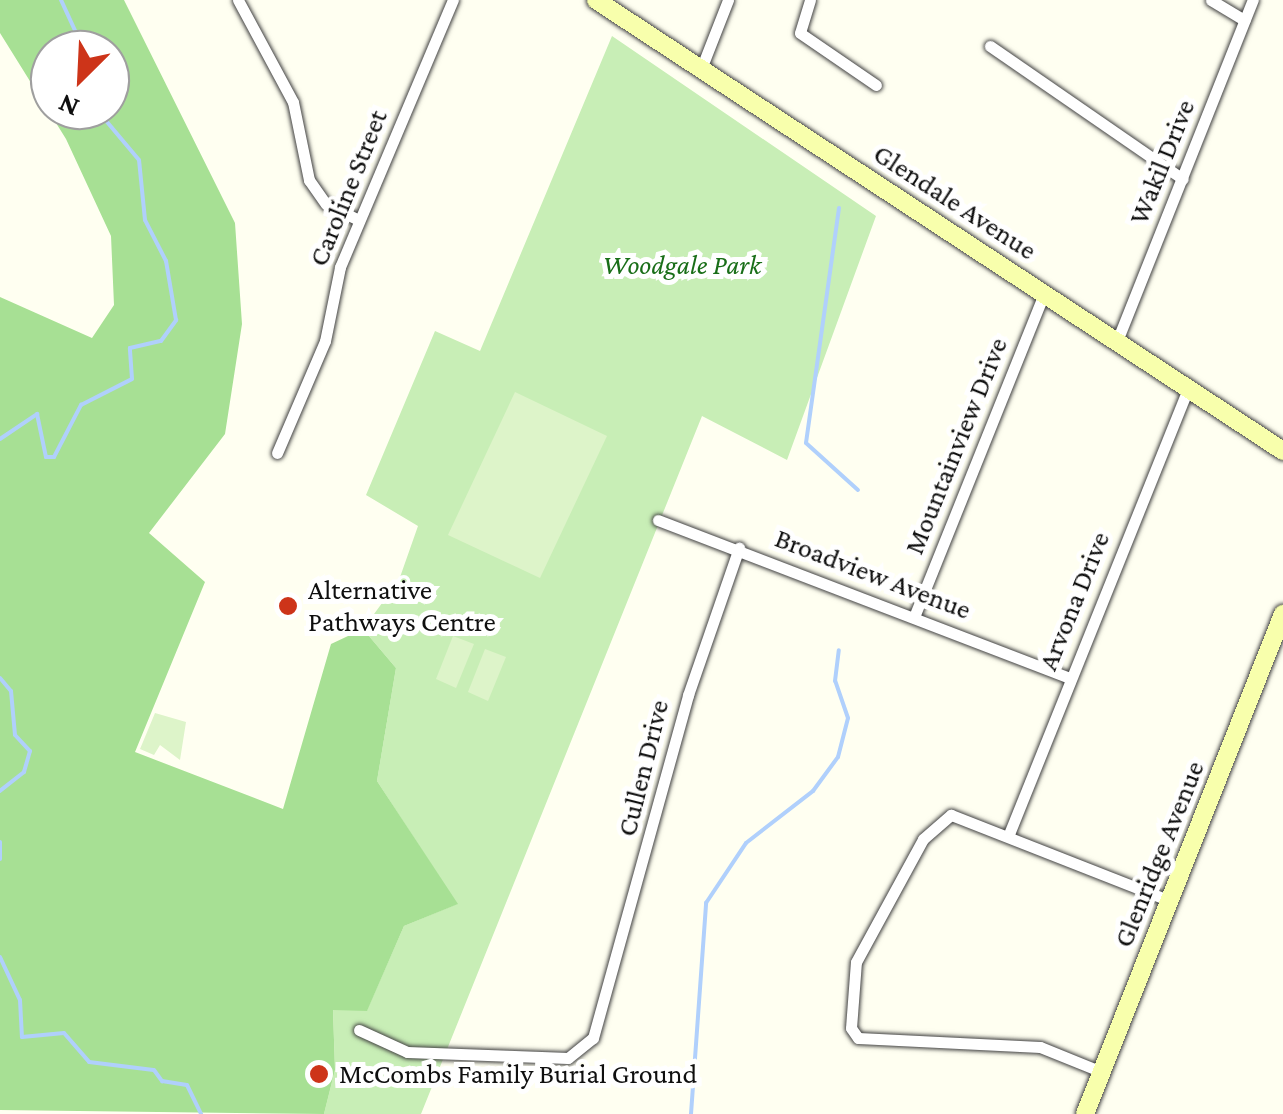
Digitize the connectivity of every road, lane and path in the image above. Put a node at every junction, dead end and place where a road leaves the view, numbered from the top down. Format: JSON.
{"nodes":[{"id":1,"x":238,"y":0,"type":"edge"},
{"id":2,"x":453,"y":0,"type":"edge"},
{"id":3,"x":596,"y":0,"type":"edge"},
{"id":4,"x":728,"y":0,"type":"edge"},
{"id":5,"x":810,"y":0,"type":"edge"},
{"id":6,"x":1211,"y":0,"type":"edge"},
{"id":7,"x":1253,"y":0,"type":"edge"},
{"id":8,"x":1244,"y":20,"type":"junction"},
{"id":9,"x":990,"y":46,"type":"dead end"},
{"id":10,"x":701,"y":69,"type":"junction"},
{"id":11,"x":876,"y":86,"type":"dead end"},
{"id":12,"x":1183,"y":178,"type":"junction"},
{"id":13,"x":359,"y":220,"type":"junction"},
{"id":14,"x":1044,"y":294,"type":"junction"},
{"id":15,"x":1117,"y":342,"type":"junction"},
{"id":16,"x":1188,"y":389,"type":"junction"},
{"id":17,"x":1283,"y":451,"type":"edge"},
{"id":18,"x":278,"y":453,"type":"dead end"},
{"id":19,"x":658,"y":520,"type":"dead end"},
{"id":20,"x":739,"y":548,"type":"junction"},
{"id":21,"x":1283,"y":614,"type":"edge"},
{"id":22,"x":914,"y":617,"type":"junction"},
{"id":23,"x":1069,"y":678,"type":"junction"},
{"id":24,"x":1009,"y":834,"type":"junction"},
{"id":25,"x":1171,"y":901,"type":"junction"},
{"id":26,"x":359,"y":1030,"type":"dead end"},
{"id":27,"x":1102,"y":1072,"type":"junction"},
{"id":28,"x":1085,"y":1114,"type":"edge"}],
"edges":[{"from":1,"to":13,"type":"street"},
{"from":2,"to":13,"type":"street","name":"Caroline Street"},
{"from":3,"to":10,"type":"main road","name":"Glendale Avenue"},
{"from":4,"to":10,"type":"street"},
{"from":5,"to":11,"type":"street"},
{"from":6,"to":8,"type":"street"},
{"from":7,"to":8,"type":"street","name":"Wakil Drive"},
{"from":8,"to":12,"type":"street","name":"Wakil Drive"},
{"from":9,"to":12,"type":"street"},
{"from":10,"to":14,"type":"main road","name":"Glendale Avenue"},
{"from":12,"to":15,"type":"street","name":"Wakil Drive"},
{"from":13,"to":18,"type":"street","name":"Caroline Street"},
{"from":14,"to":15,"type":"main road","name":"Glendale Avenue"},
{"from":14,"to":22,"type":"street","name":"Mountainview Drive"},
{"from":15,"to":16,"type":"main road","name":"Glendale Avenue"},
{"from":16,"to":17,"type":"main road","name":"Glendale Avenue"},
{"from":16,"to":23,"type":"street","name":"Arvona Drive"},
{"from":19,"to":20,"type":"street","name":"Broadview Avenue"},
{"from":20,"to":22,"type":"street","name":"Broadview Avenue"},
{"from":20,"to":26,"type":"street","name":"Cullen Drive"},
{"from":21,"to":25,"type":"main road","name":"Glenridge Avenue"},
{"from":22,"to":23,"type":"street","name":"Broadview Avenue"},
{"from":23,"to":24,"type":"street","name":"Arvona Drive"},
{"from":24,"to":25,"type":"street"},
{"from":24,"to":27,"type":"street"},
{"from":25,"to":27,"type":"main road","name":"Glenridge Avenue"},
{"from":27,"to":28,"type":"main road","name":"Glenridge Avenue"}]}
